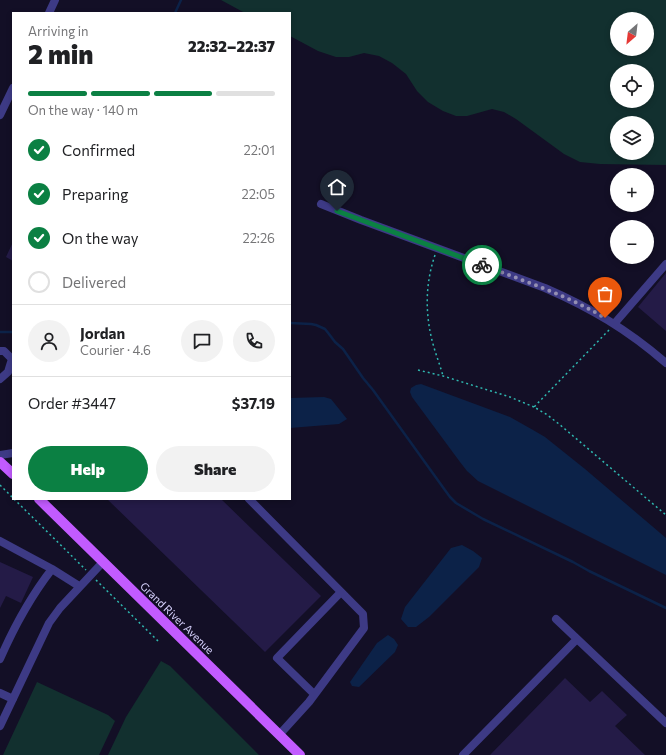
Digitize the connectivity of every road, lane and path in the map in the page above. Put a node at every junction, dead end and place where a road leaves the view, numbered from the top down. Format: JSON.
{"nodes":[{"id":1,"x":56,"y":0,"type":"edge"},
{"id":2,"x":50,"y":12,"type":"edge"},
{"id":3,"x":12,"y":90,"type":"edge"},
{"id":4,"x":0,"y":115,"type":"edge"},
{"id":5,"x":320,"y":204,"type":"dead end"},
{"id":6,"x":437,"y":249,"type":"junction"},
{"id":7,"x":666,"y":264,"type":"edge"},
{"id":8,"x":614,"y":324,"type":"junction"},
{"id":9,"x":0,"y":351,"type":"edge"},
{"id":10,"x":666,"y":363,"type":"edge"},
{"id":11,"x":418,"y":370,"type":"dead end"},
{"id":12,"x":443,"y":376,"type":"junction"},
{"id":13,"x":0,"y":380,"type":"edge"},
{"id":14,"x":534,"y":407,"type":"junction"},
{"id":15,"x":12,"y":453,"type":"edge"},
{"id":16,"x":0,"y":455,"type":"edge"},
{"id":17,"x":0,"y":462,"type":"edge"},
{"id":18,"x":12,"y":473,"type":"edge"},
{"id":19,"x":0,"y":485,"type":"edge"},
{"id":20,"x":12,"y":497,"type":"edge"},
{"id":21,"x":40,"y":500,"type":"edge"},
{"id":22,"x":250,"y":500,"type":"edge"},
{"id":23,"x":666,"y":514,"type":"edge"},
{"id":24,"x":0,"y":540,"type":"edge"},
{"id":25,"x":103,"y":562,"type":"junction"},
{"id":26,"x":52,"y":569,"type":"junction"},
{"id":27,"x":80,"y":586,"type":"junction"},
{"id":28,"x":341,"y":592,"type":"junction"},
{"id":29,"x":556,"y":618,"type":"dead end"},
{"id":30,"x":577,"y":639,"type":"junction"},
{"id":31,"x":0,"y":659,"type":"edge"},
{"id":32,"x":0,"y":692,"type":"edge"},
{"id":33,"x":314,"y":694,"type":"junction"},
{"id":34,"x":13,"y":698,"type":"junction"},
{"id":35,"x":666,"y":723,"type":"edge"},
{"id":36,"x":0,"y":726,"type":"edge"},
{"id":37,"x":279,"y":735,"type":"junction"},
{"id":38,"x":300,"y":755,"type":"edge"},
{"id":39,"x":463,"y":755,"type":"edge"}],
"edges":[{"from":1,"to":2,"type":"lane"},
{"from":3,"to":4,"type":"lane"},
{"from":5,"to":6,"type":"lane"},
{"from":6,"to":8,"type":"lane"},
{"from":6,"to":12,"type":"path"},
{"from":7,"to":8,"type":"lane"},
{"from":8,"to":10,"type":"lane"},
{"from":8,"to":14,"type":"path"},
{"from":9,"to":13,"type":"lane"},
{"from":11,"to":12,"type":"path"},
{"from":12,"to":14,"type":"path"},
{"from":14,"to":23,"type":"path"},
{"from":15,"to":16,"type":"lane"},
{"from":17,"to":18,"type":"main road"},
{"from":19,"to":20,"type":"path"},
{"from":21,"to":25,"type":"main road","name":"Grand River Avenue"},
{"from":22,"to":28,"type":"lane"},
{"from":24,"to":26,"type":"lane"},
{"from":25,"to":27,"type":"lane"},
{"from":25,"to":37,"type":"main road","name":"Grand River Avenue"},
{"from":26,"to":27,"type":"lane"},
{"from":26,"to":31,"type":"lane"},
{"from":27,"to":34,"type":"lane"},
{"from":28,"to":33,"type":"lane"},
{"from":28,"to":33,"type":"lane"},
{"from":29,"to":30,"type":"lane"},
{"from":30,"to":35,"type":"lane"},
{"from":30,"to":39,"type":"lane"},
{"from":32,"to":34,"type":"lane"},
{"from":33,"to":37,"type":"lane"},
{"from":34,"to":36,"type":"lane"},
{"from":37,"to":38,"type":"main road","name":"Grand River Avenue"}]}
